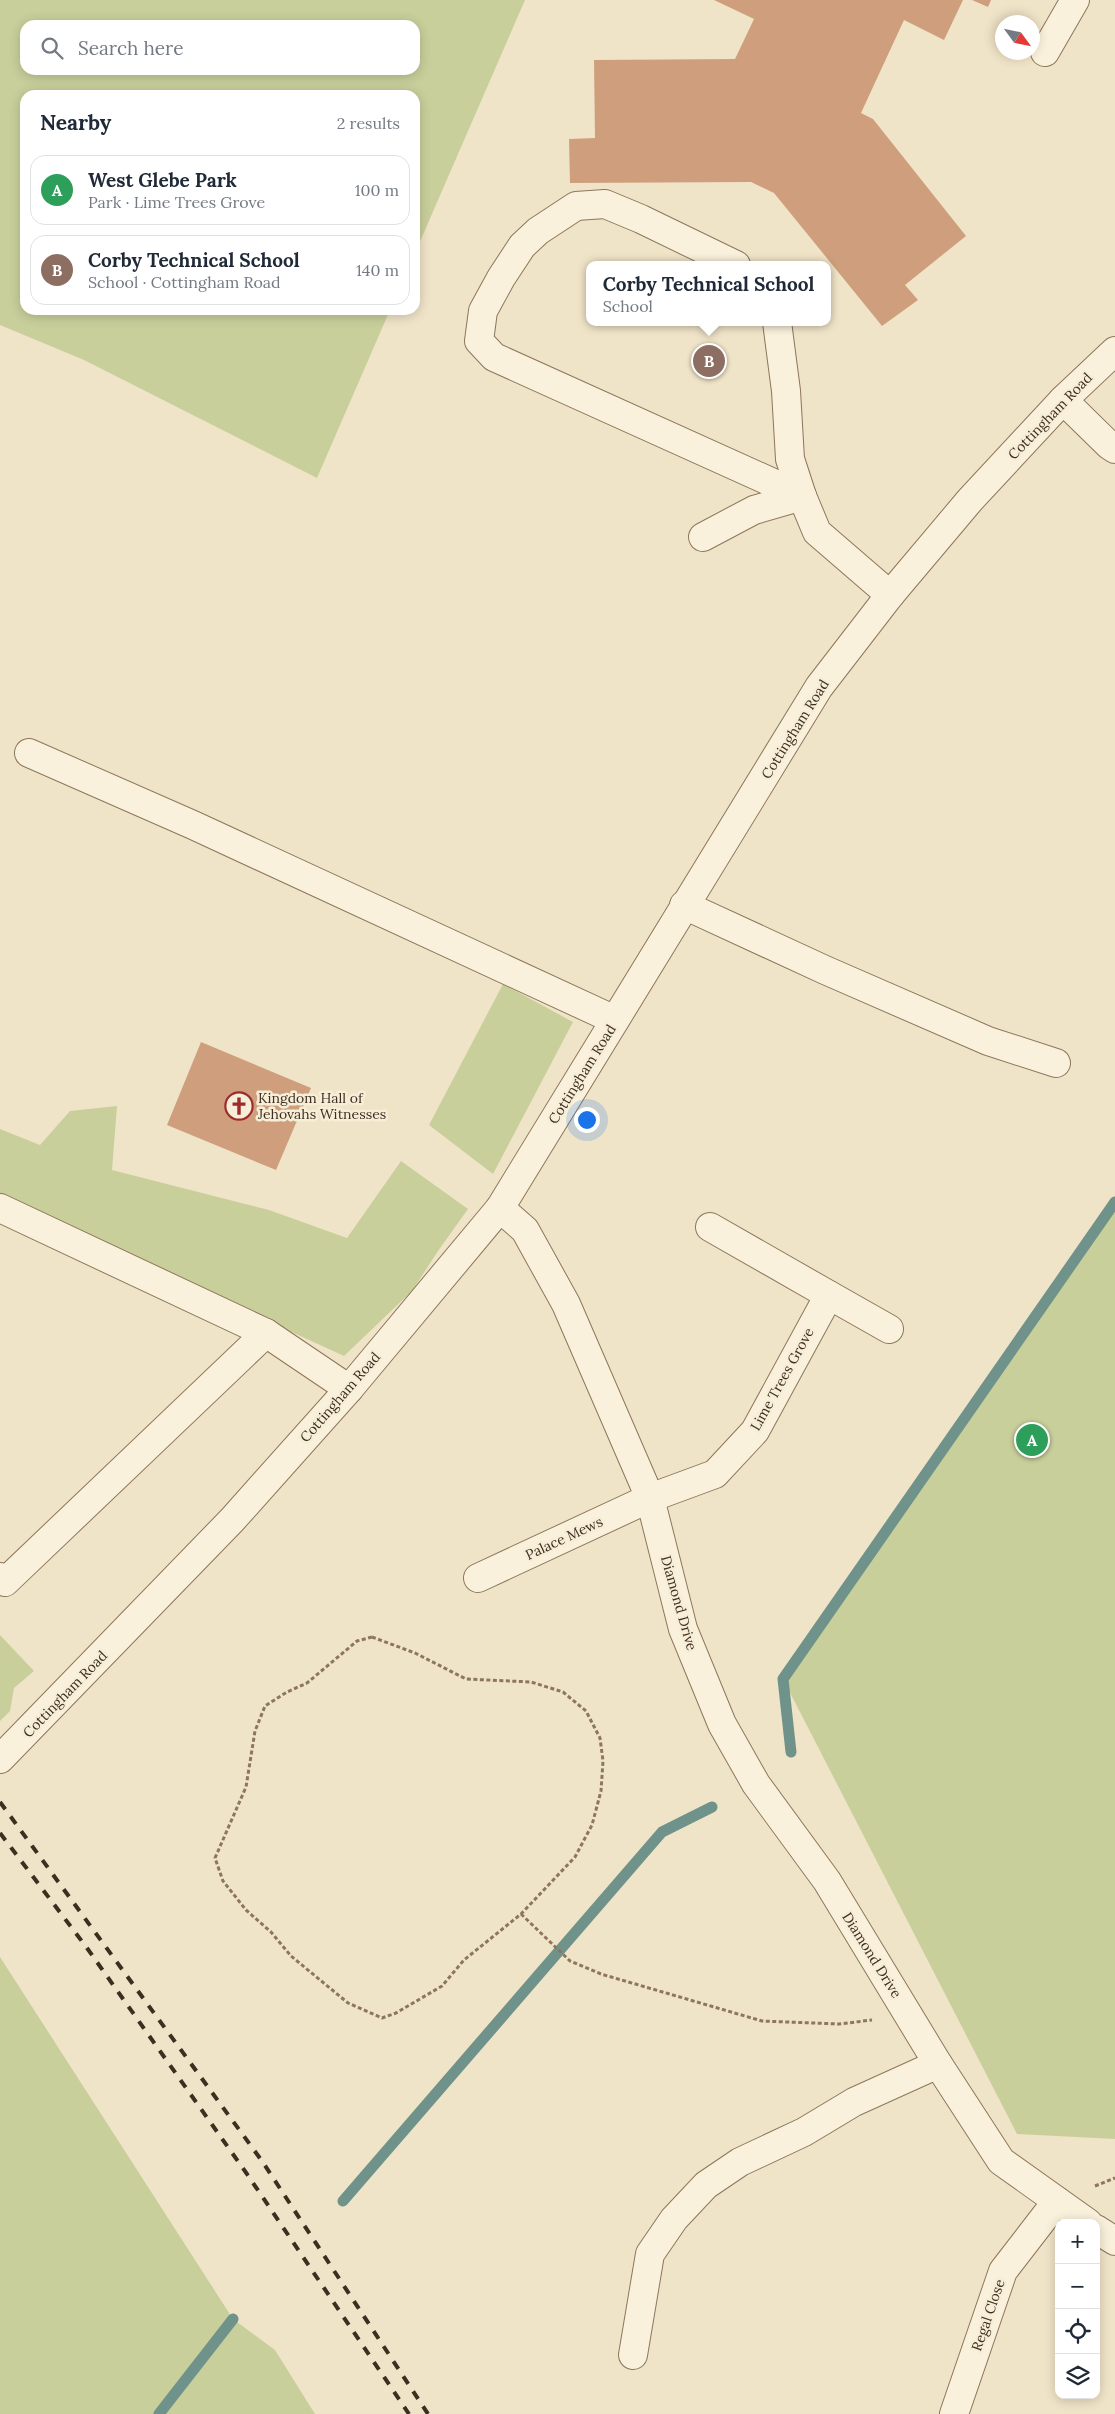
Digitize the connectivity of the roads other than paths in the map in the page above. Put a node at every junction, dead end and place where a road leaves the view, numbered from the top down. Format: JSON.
{"nodes":[{"id":1,"x":1075,"y":0,"type":"edge"},
{"id":2,"x":1045,"y":52,"type":"dead end"},
{"id":3,"x":728,"y":261,"type":"edge"},
{"id":4,"x":778,"y":326,"type":"edge"},
{"id":5,"x":1115,"y":351,"type":"edge"},
{"id":6,"x":1063,"y":400,"type":"junction"},
{"id":7,"x":1115,"y":449,"type":"edge"},
{"id":8,"x":802,"y":496,"type":"junction"},
{"id":9,"x":703,"y":537,"type":"dead end"},
{"id":10,"x":890,"y":595,"type":"junction"},
{"id":11,"x":29,"y":753,"type":"dead end"},
{"id":12,"x":684,"y":906,"type":"junction"},
{"id":13,"x":615,"y":1020,"type":"junction"},
{"id":14,"x":1056,"y":1063,"type":"dead end"},
{"id":15,"x":0,"y":1208,"type":"edge"},
{"id":16,"x":500,"y":1208,"type":"junction"},
{"id":17,"x":710,"y":1227,"type":"dead end"},
{"id":18,"x":829,"y":1295,"type":"junction"},
{"id":19,"x":889,"y":1329,"type":"dead end"},
{"id":20,"x":266,"y":1333,"type":"junction"},
{"id":21,"x":349,"y":1389,"type":"junction"},
{"id":22,"x":650,"y":1498,"type":"junction"},
{"id":23,"x":0,"y":1577,"type":"edge"},
{"id":24,"x":478,"y":1578,"type":"dead end"},
{"id":25,"x":0,"y":1759,"type":"edge"},
{"id":26,"x":938,"y":2064,"type":"junction"},
{"id":27,"x":1057,"y":2201,"type":"junction"},
{"id":28,"x":1082,"y":2219,"type":"edge"},
{"id":29,"x":1100,"y":2232,"type":"edge"},
{"id":30,"x":1115,"y":2241,"type":"edge"},
{"id":31,"x":633,"y":2355,"type":"dead end"},
{"id":32,"x":954,"y":2414,"type":"edge"}],
"edges":[{"from":1,"to":2,"type":"street"},
{"from":3,"to":8,"type":"street"},
{"from":4,"to":8,"type":"street"},
{"from":5,"to":6,"type":"street","name":"Cottingham Road"},
{"from":6,"to":7,"type":"street"},
{"from":6,"to":10,"type":"street","name":"Cottingham Road"},
{"from":8,"to":9,"type":"street"},
{"from":8,"to":10,"type":"street"},
{"from":10,"to":12,"type":"street","name":"Cottingham Road"},
{"from":11,"to":13,"type":"street"},
{"from":12,"to":13,"type":"street","name":"Cottingham Road"},
{"from":12,"to":14,"type":"street"},
{"from":13,"to":16,"type":"street","name":"Cottingham Road"},
{"from":15,"to":20,"type":"street"},
{"from":16,"to":21,"type":"street","name":"Cottingham Road"},
{"from":16,"to":22,"type":"street","name":"Diamond Drive"},
{"from":17,"to":18,"type":"street"},
{"from":18,"to":19,"type":"street"},
{"from":18,"to":22,"type":"street","name":"Lime Trees Grove"},
{"from":20,"to":21,"type":"street"},
{"from":20,"to":23,"type":"street"},
{"from":21,"to":25,"type":"street","name":"Cottingham Road"},
{"from":22,"to":24,"type":"street","name":"Palace Mews"},
{"from":22,"to":26,"type":"street","name":"Diamond Drive"},
{"from":26,"to":27,"type":"street","name":"Diamond Drive"},
{"from":26,"to":31,"type":"street"},
{"from":27,"to":28,"type":"street"},
{"from":27,"to":32,"type":"street","name":"Regal Close"},
{"from":29,"to":30,"type":"street"}]}
